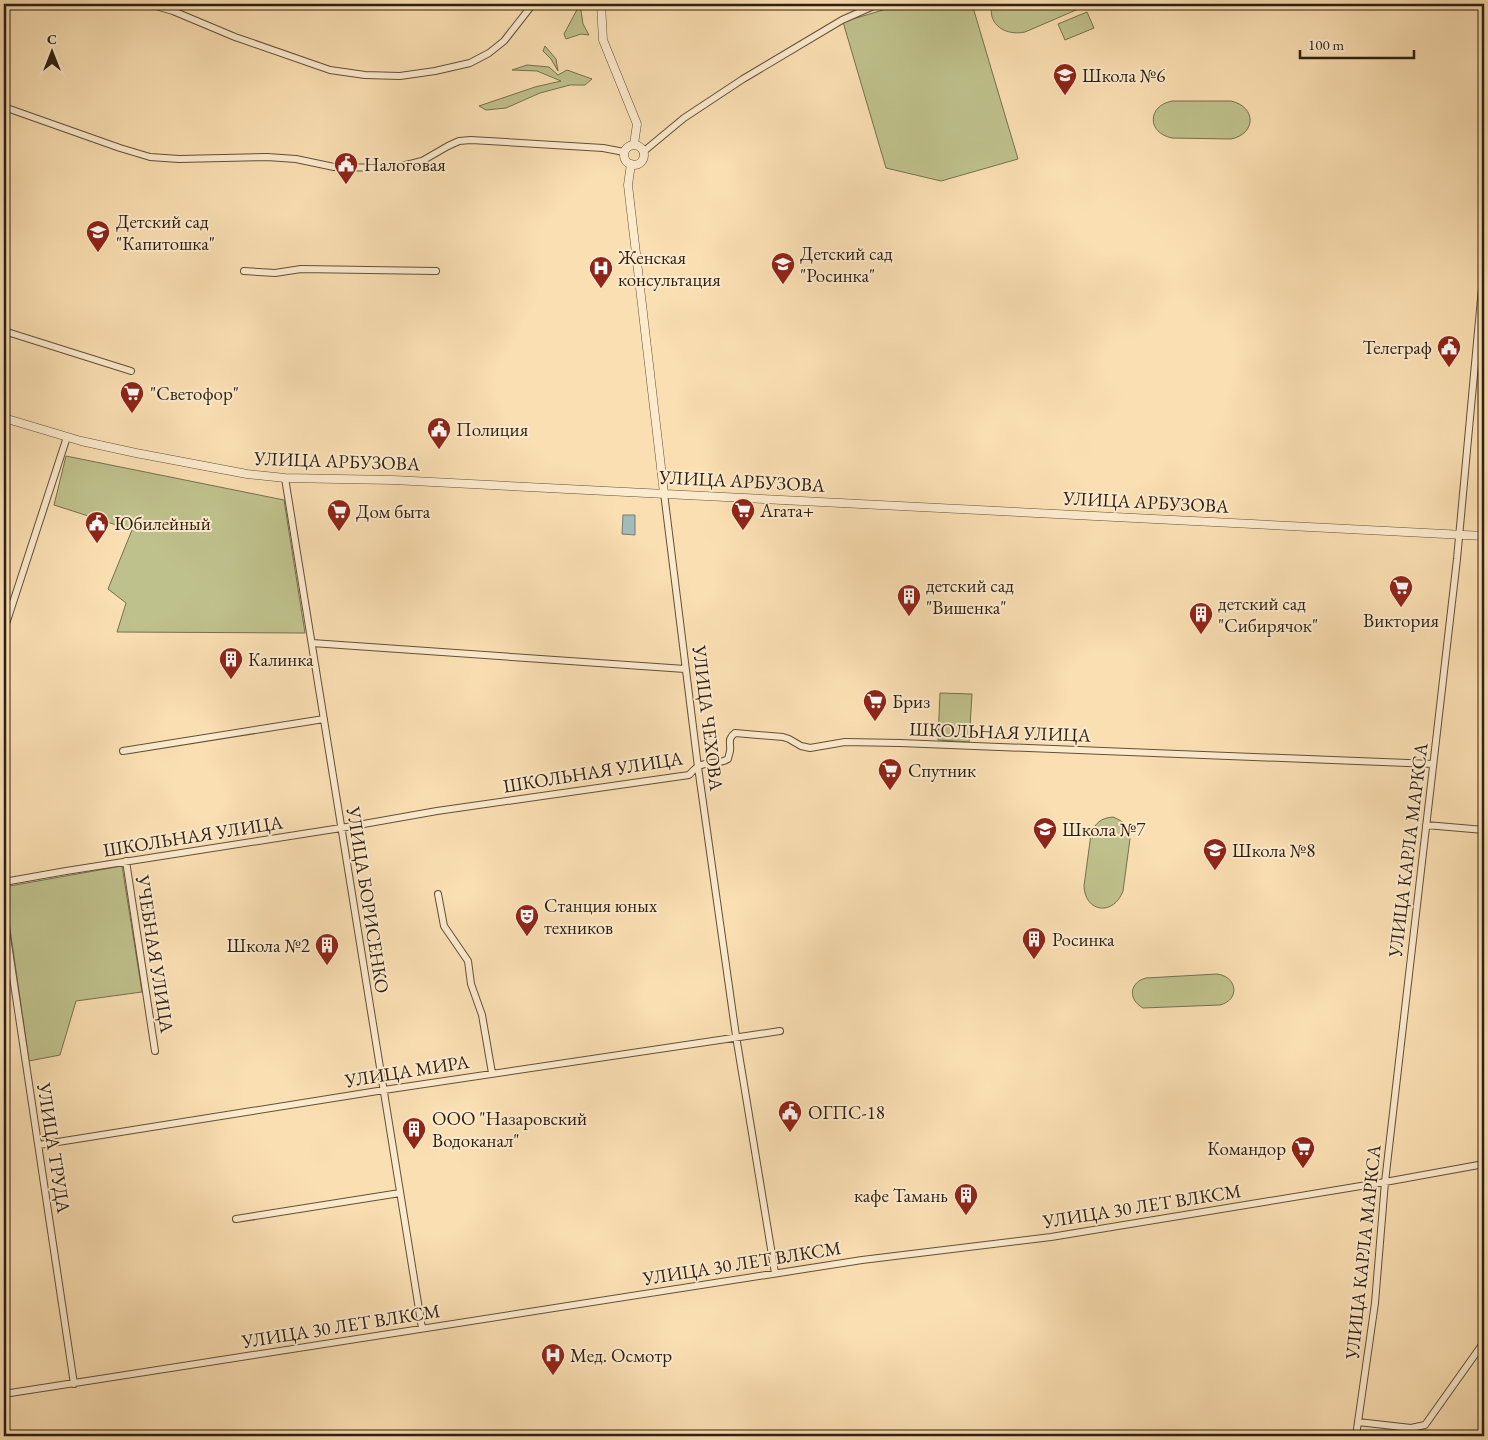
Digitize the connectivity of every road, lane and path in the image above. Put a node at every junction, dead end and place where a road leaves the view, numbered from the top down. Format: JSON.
{"nodes":[{"id":1,"x":149,"y":4,"type":"edge"},
{"id":2,"x":533,"y":4,"type":"edge"},
{"id":3,"x":601,"y":4,"type":"edge"},
{"id":4,"x":878,"y":4,"type":"edge"},
{"id":5,"x":4,"y":107,"type":"edge"},
{"id":6,"x":634,"y":144,"type":"junction"},
{"id":7,"x":624,"y":152,"type":"junction"},
{"id":8,"x":644,"y":152,"type":"junction"},
{"id":9,"x":631,"y":164,"type":"junction"},
{"id":10,"x":1484,"y":266,"type":"edge"},
{"id":11,"x":244,"y":271,"type":"dead end"},
{"id":12,"x":436,"y":271,"type":"dead end"},
{"id":13,"x":4,"y":331,"type":"edge"},
{"id":14,"x":131,"y":371,"type":"dead end"},
{"id":15,"x":4,"y":418,"type":"edge"},
{"id":16,"x":67,"y":437,"type":"junction"},
{"id":17,"x":285,"y":478,"type":"junction"},
{"id":18,"x":664,"y":493,"type":"junction"},
{"id":19,"x":1459,"y":534,"type":"junction"},
{"id":20,"x":1484,"y":536,"type":"edge"},
{"id":21,"x":4,"y":602,"type":"edge"},
{"id":22,"x":12,"y":605,"type":"junction"},
{"id":23,"x":4,"y":630,"type":"edge"},
{"id":24,"x":312,"y":643,"type":"junction"},
{"id":25,"x":686,"y":669,"type":"junction"},
{"id":26,"x":324,"y":719,"type":"junction"},
{"id":27,"x":123,"y":751,"type":"dead end"},
{"id":28,"x":1433,"y":764,"type":"junction"},
{"id":29,"x":698,"y":767,"type":"junction"},
{"id":30,"x":1426,"y":825,"type":"junction"},
{"id":31,"x":341,"y":828,"type":"junction"},
{"id":32,"x":1484,"y":830,"type":"edge"},
{"id":33,"x":126,"y":862,"type":"junction"},
{"id":34,"x":4,"y":882,"type":"edge"},
{"id":35,"x":438,"y":894,"type":"dead end"},
{"id":36,"x":4,"y":917,"type":"edge"},
{"id":37,"x":780,"y":1030,"type":"dead end"},
{"id":38,"x":736,"y":1036,"type":"junction"},
{"id":39,"x":155,"y":1051,"type":"dead end"},
{"id":40,"x":492,"y":1073,"type":"junction"},
{"id":41,"x":384,"y":1090,"type":"junction"},
{"id":42,"x":39,"y":1145,"type":"junction"},
{"id":43,"x":1484,"y":1164,"type":"edge"},
{"id":44,"x":1385,"y":1182,"type":"junction"},
{"id":45,"x":400,"y":1194,"type":"junction"},
{"id":46,"x":236,"y":1219,"type":"dead end"},
{"id":47,"x":775,"y":1273,"type":"junction"},
{"id":48,"x":422,"y":1328,"type":"junction"},
{"id":49,"x":1484,"y":1342,"type":"edge"},
{"id":50,"x":74,"y":1384,"type":"junction"},
{"id":51,"x":4,"y":1394,"type":"edge"},
{"id":52,"x":1358,"y":1422,"type":"junction"},
{"id":53,"x":1356,"y":1436,"type":"edge"}],
"edges":[{"from":1,"to":2,"type":"street"},
{"from":3,"to":6,"type":"street"},
{"from":4,"to":8,"type":"street"},
{"from":5,"to":7,"type":"street"},
{"from":6,"to":7,"type":"street"},
{"from":6,"to":8,"type":"street"},
{"from":7,"to":9,"type":"street"},
{"from":8,"to":9,"type":"street"},
{"from":9,"to":18,"type":"street","name":"УЛИЦА ЧЕХОВА"},
{"from":10,"to":19,"type":"street","name":"УЛИЦА КАРЛА МАРКСА"},
{"from":11,"to":12,"type":"street"},
{"from":13,"to":14,"type":"street"},
{"from":15,"to":16,"type":"street","name":"УЛИЦА АРБУЗОВА"},
{"from":16,"to":17,"type":"street","name":"УЛИЦА АРБУЗОВА"},
{"from":16,"to":22,"type":"street"},
{"from":17,"to":18,"type":"street","name":"УЛИЦА АРБУЗОВА"},
{"from":17,"to":24,"type":"street","name":"УЛИЦА БОРИСЕНКО"},
{"from":18,"to":19,"type":"street","name":"УЛИЦА АРБУЗОВА"},
{"from":18,"to":25,"type":"street","name":"УЛИЦА ЧЕХОВА"},
{"from":19,"to":20,"type":"street","name":"УЛИЦА АРБУЗОВА"},
{"from":19,"to":28,"type":"street","name":"УЛИЦА КАРЛА МАРКСА"},
{"from":21,"to":22,"type":"street"},
{"from":22,"to":23,"type":"street"},
{"from":24,"to":25,"type":"street"},
{"from":24,"to":26,"type":"street","name":"УЛИЦА БОРИСЕНКО"},
{"from":25,"to":29,"type":"street","name":"УЛИЦА ЧЕХОВА"},
{"from":26,"to":27,"type":"street"},
{"from":26,"to":31,"type":"street","name":"УЛИЦА БОРИСЕНКО"},
{"from":28,"to":29,"type":"street","name":"ШКОЛЬНАЯ УЛИЦА"},
{"from":28,"to":30,"type":"street","name":"УЛИЦА КАРЛА МАРКСА"},
{"from":29,"to":31,"type":"street","name":"ШКОЛЬНАЯ УЛИЦА"},
{"from":29,"to":38,"type":"street","name":"УЛИЦА ЧЕХОВА"},
{"from":30,"to":32,"type":"street"},
{"from":30,"to":44,"type":"street","name":"УЛИЦА КАРЛА МАРКСА"},
{"from":31,"to":33,"type":"street","name":"ШКОЛЬНАЯ УЛИЦА"},
{"from":31,"to":41,"type":"street","name":"УЛИЦА БОРИСЕНКО"},
{"from":33,"to":34,"type":"street","name":"ШКОЛЬНАЯ УЛИЦА"},
{"from":33,"to":39,"type":"street","name":"УЧЕБНАЯ УЛИЦА"},
{"from":35,"to":40,"type":"street"},
{"from":36,"to":42,"type":"street","name":"УЛИЦА ТРУДА"},
{"from":37,"to":38,"type":"street","name":"УЛИЦА МИРА"},
{"from":38,"to":40,"type":"street","name":"УЛИЦА МИРА"},
{"from":38,"to":47,"type":"street","name":"УЛИЦА ЧЕХОВА"},
{"from":40,"to":41,"type":"street","name":"УЛИЦА МИРА"},
{"from":41,"to":42,"type":"street","name":"УЛИЦА МИРА"},
{"from":41,"to":45,"type":"street","name":"УЛИЦА БОРИСЕНКО"},
{"from":42,"to":50,"type":"street","name":"УЛИЦА ТРУДА"},
{"from":43,"to":44,"type":"street","name":"УЛИЦА 30 ЛЕТ ВЛКСМ"},
{"from":44,"to":47,"type":"street","name":"УЛИЦА 30 ЛЕТ ВЛКСМ"},
{"from":44,"to":52,"type":"street","name":"УЛИЦА КАРЛА МАРКСА"},
{"from":45,"to":46,"type":"street"},
{"from":45,"to":48,"type":"street","name":"УЛИЦА БОРИСЕНКО"},
{"from":47,"to":48,"type":"street","name":"УЛИЦА 30 ЛЕТ ВЛКСМ"},
{"from":48,"to":50,"type":"street","name":"УЛИЦА 30 ЛЕТ ВЛКСМ"},
{"from":49,"to":52,"type":"street"},
{"from":50,"to":51,"type":"street","name":"УЛИЦА 30 ЛЕТ ВЛКСМ"},
{"from":52,"to":53,"type":"street","name":"УЛИЦА КАРЛА МАРКСА"}]}
